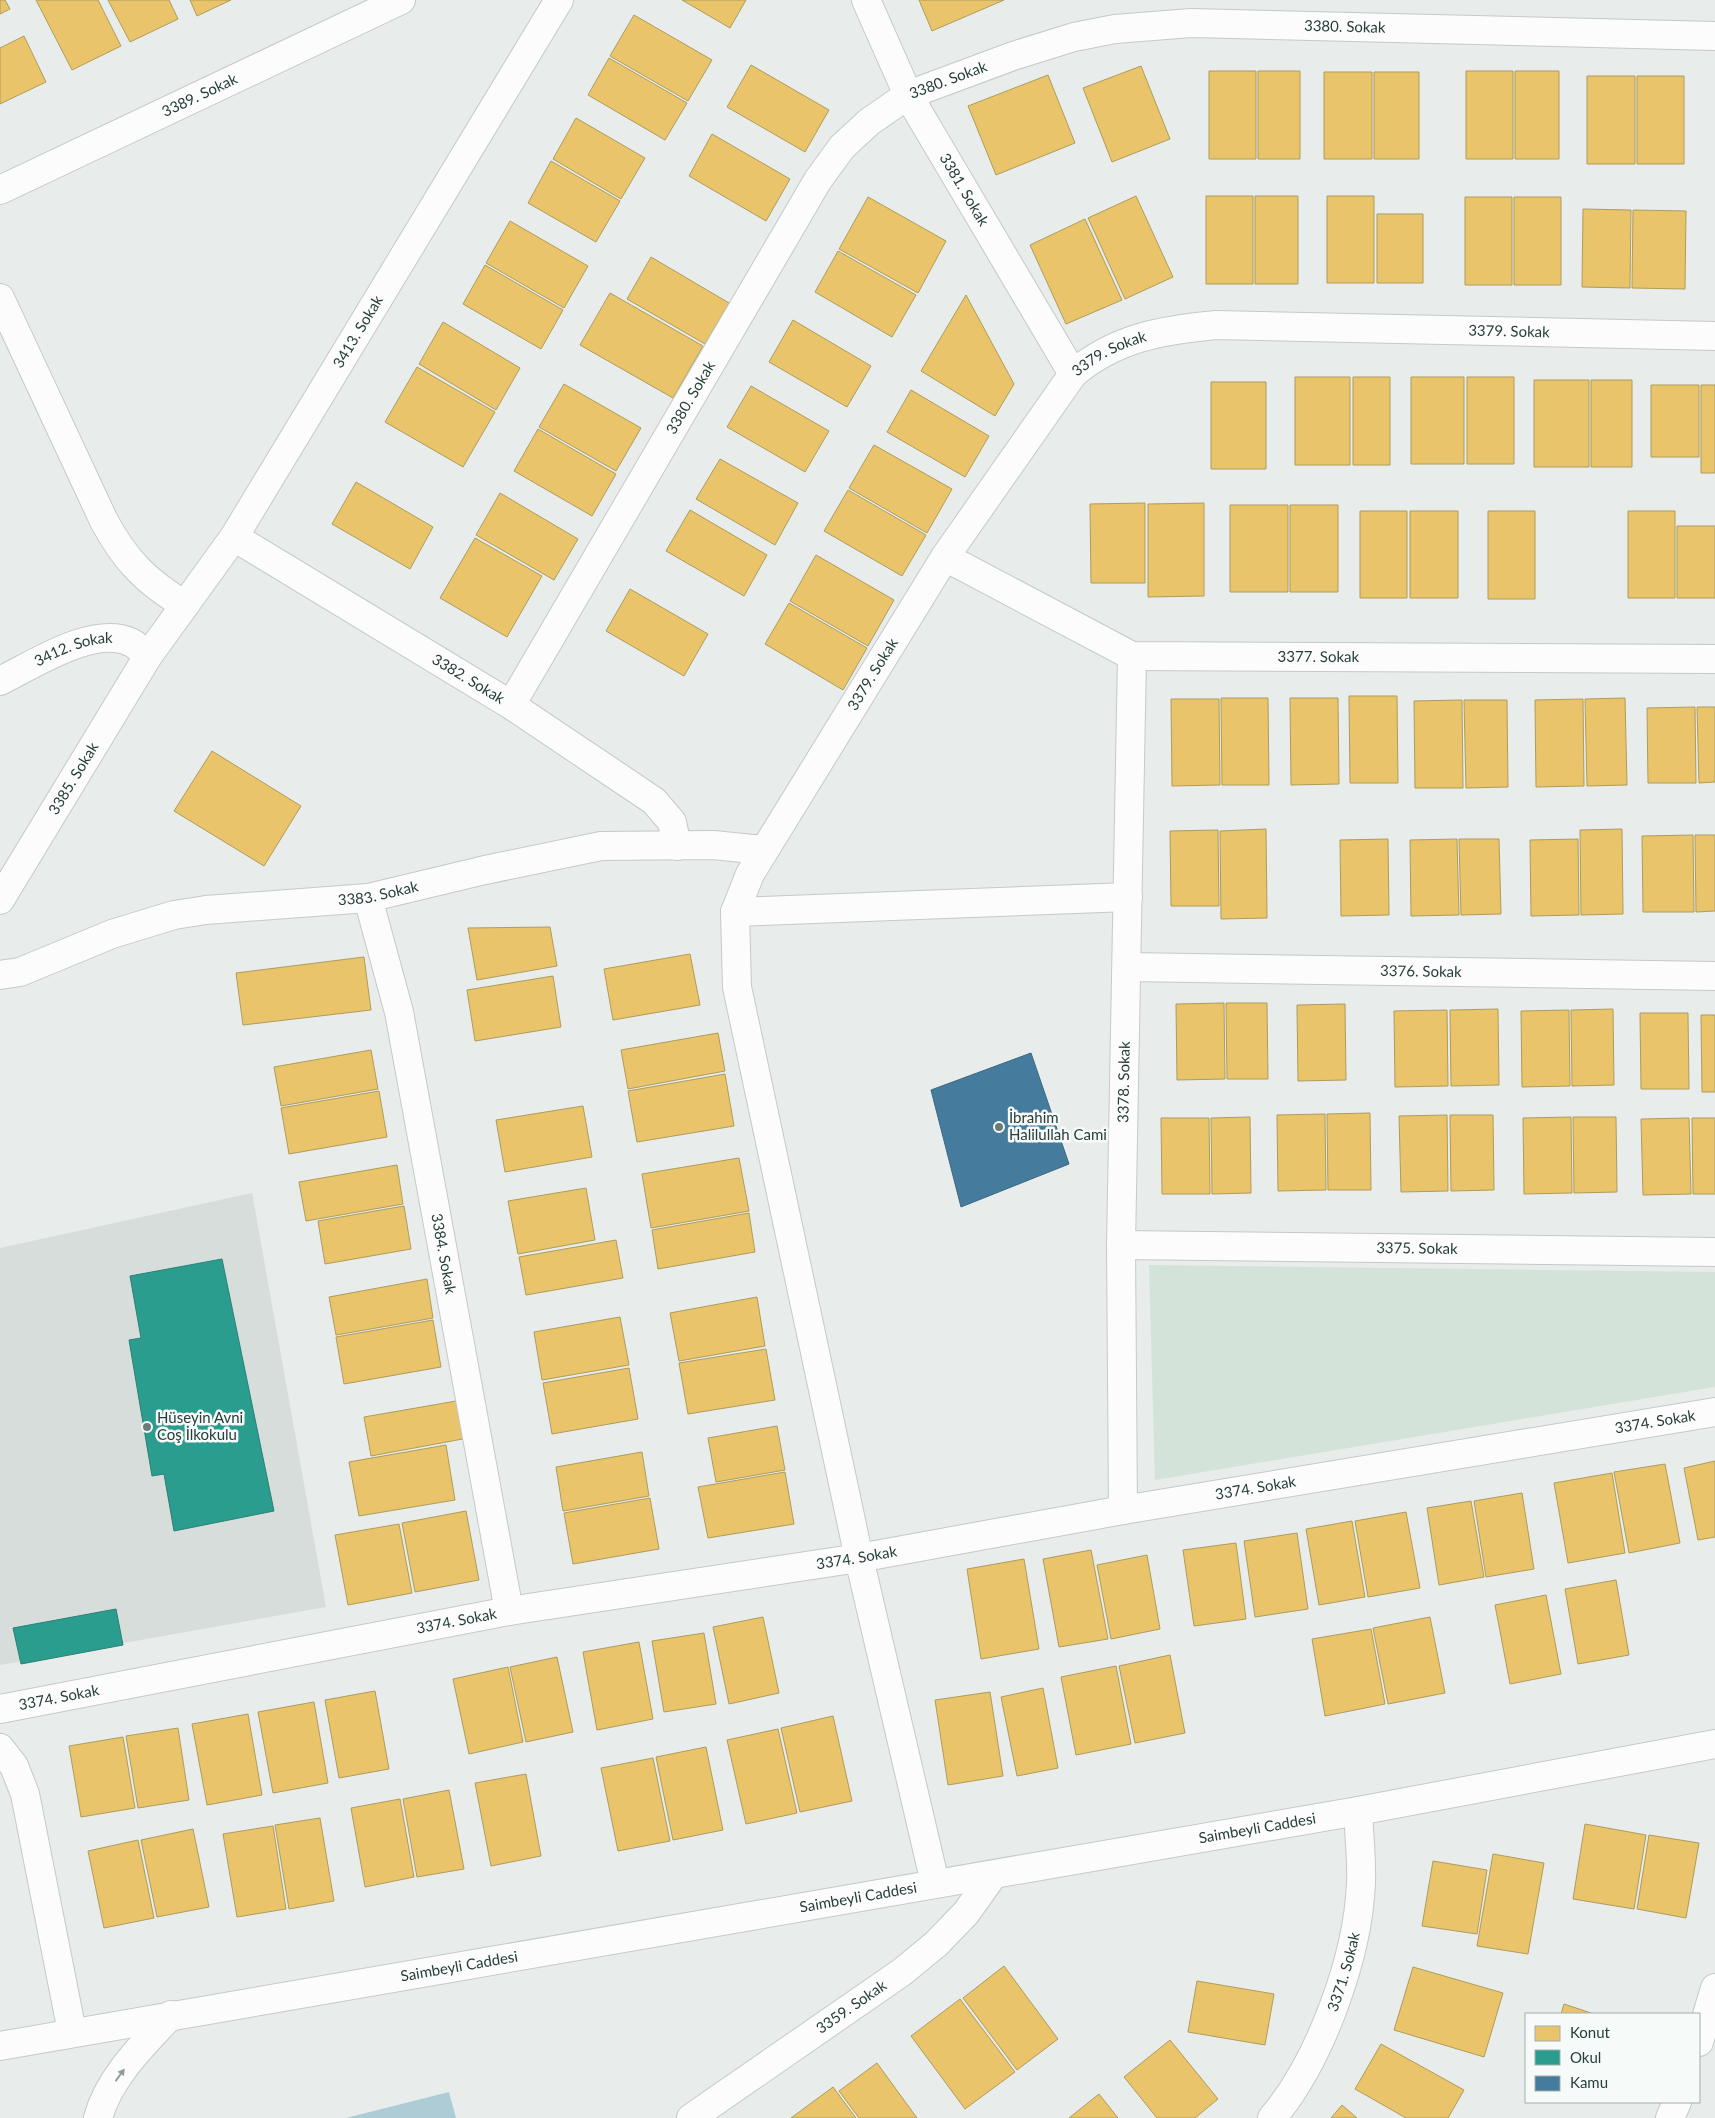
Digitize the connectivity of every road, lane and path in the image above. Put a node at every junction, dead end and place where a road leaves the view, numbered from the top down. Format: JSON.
{"nodes":[{"id":1,"x":401,"y":0,"type":"edge"},
{"id":2,"x":559,"y":0,"type":"edge"},
{"id":3,"x":866,"y":0,"type":"edge"},
{"id":4,"x":1715,"y":36,"type":"edge"},
{"id":5,"x":908,"y":95,"type":"junction"},
{"id":6,"x":0,"y":190,"type":"edge"},
{"id":7,"x":0,"y":298,"type":"edge"},
{"id":8,"x":1715,"y":336,"type":"edge"},
{"id":9,"x":1073,"y":374,"type":"junction"},
{"id":10,"x":234,"y":537,"type":"junction"},
{"id":11,"x":945,"y":557,"type":"junction"},
{"id":12,"x":185,"y":605,"type":"junction"},
{"id":13,"x":148,"y":656,"type":"junction"},
{"id":14,"x":1132,"y":656,"type":"junction"},
{"id":15,"x":1715,"y":659,"type":"edge"},
{"id":16,"x":0,"y":681,"type":"edge"},
{"id":17,"x":511,"y":705,"type":"junction"},
{"id":18,"x":677,"y":846,"type":"junction"},
{"id":19,"x":764,"y":850,"type":"junction"},
{"id":20,"x":1128,"y":897,"type":"junction"},
{"id":21,"x":368,"y":898,"type":"junction"},
{"id":22,"x":0,"y":900,"type":"edge"},
{"id":23,"x":735,"y":912,"type":"junction"},
{"id":24,"x":1126,"y":967,"type":"junction"},
{"id":25,"x":0,"y":975,"type":"edge"},
{"id":26,"x":1715,"y":976,"type":"edge"},
{"id":27,"x":1121,"y":1245,"type":"junction"},
{"id":28,"x":1715,"y":1252,"type":"edge"},
{"id":29,"x":1715,"y":1412,"type":"edge"},
{"id":30,"x":1123,"y":1510,"type":"junction"},
{"id":31,"x":859,"y":1558,"type":"junction"},
{"id":32,"x":509,"y":1611,"type":"junction"},
{"id":33,"x":0,"y":1709,"type":"edge"},
{"id":34,"x":1715,"y":1744,"type":"edge"},
{"id":35,"x":0,"y":1748,"type":"edge"},
{"id":36,"x":1358,"y":1811,"type":"junction"},
{"id":37,"x":993,"y":1875,"type":"junction"},
{"id":38,"x":935,"y":1883,"type":"junction"},
{"id":39,"x":1715,"y":1988,"type":"edge"},
{"id":40,"x":171,"y":2015,"type":"junction"},
{"id":41,"x":72,"y":2032,"type":"junction"},
{"id":42,"x":1700,"y":2039,"type":"edge"},
{"id":43,"x":0,"y":2046,"type":"edge"},
{"id":44,"x":1677,"y":2103,"type":"edge"},
{"id":45,"x":98,"y":2118,"type":"edge"},
{"id":46,"x":691,"y":2118,"type":"edge"},
{"id":47,"x":1272,"y":2118,"type":"edge"},
{"id":48,"x":1670,"y":2118,"type":"edge"}],
"edges":[{"from":1,"to":6,"type":"street","name":"3389. Sokak"},
{"from":2,"to":10,"type":"street","name":"3413. Sokak"},
{"from":3,"to":5,"type":"street","name":"3381. Sokak"},
{"from":4,"to":5,"type":"street","name":"3380. Sokak"},
{"from":5,"to":9,"type":"street","name":"3381. Sokak"},
{"from":5,"to":17,"type":"street","name":"3380. Sokak"},
{"from":7,"to":12,"type":"street"},
{"from":8,"to":9,"type":"street","name":"3379. Sokak"},
{"from":9,"to":11,"type":"street","name":"3379. Sokak"},
{"from":10,"to":12,"type":"street","name":"3413. Sokak"},
{"from":10,"to":17,"type":"street","name":"3382. Sokak"},
{"from":11,"to":14,"type":"street","name":"3377. Sokak"},
{"from":11,"to":19,"type":"street","name":"3379. Sokak"},
{"from":12,"to":13,"type":"street","name":"3413. Sokak"},
{"from":13,"to":16,"type":"street","name":"3412. Sokak"},
{"from":13,"to":22,"type":"street","name":"3385. Sokak"},
{"from":14,"to":15,"type":"street","name":"3377. Sokak"},
{"from":14,"to":20,"type":"street","name":"3378. Sokak"},
{"from":17,"to":18,"type":"street","name":"3382. Sokak"},
{"from":18,"to":19,"type":"street","name":"3383. Sokak"},
{"from":18,"to":21,"type":"street","name":"3383. Sokak"},
{"from":19,"to":23,"type":"street","name":"3379. Sokak"},
{"from":20,"to":23,"type":"street"},
{"from":20,"to":24,"type":"street","name":"3378. Sokak"},
{"from":21,"to":25,"type":"street","name":"3383. Sokak"},
{"from":21,"to":32,"type":"street","name":"3384. Sokak"},
{"from":23,"to":31,"type":"street"},
{"from":24,"to":26,"type":"street","name":"3376. Sokak"},
{"from":24,"to":27,"type":"street","name":"3378. Sokak"},
{"from":27,"to":28,"type":"street","name":"3375. Sokak"},
{"from":27,"to":30,"type":"street","name":"3378. Sokak"},
{"from":29,"to":30,"type":"street","name":"3374. Sokak"},
{"from":30,"to":31,"type":"street","name":"3374. Sokak"},
{"from":31,"to":32,"type":"street","name":"3374. Sokak"},
{"from":31,"to":38,"type":"street"},
{"from":32,"to":33,"type":"street","name":"3374. Sokak"},
{"from":34,"to":36,"type":"street","name":"Saimbeyli Caddesi"},
{"from":35,"to":41,"type":"street"},
{"from":36,"to":37,"type":"street","name":"Saimbeyli Caddesi"},
{"from":36,"to":47,"type":"street","name":"3371. Sokak"},
{"from":37,"to":38,"type":"street","name":"Saimbeyli Caddesi"},
{"from":37,"to":46,"type":"street","name":"3359. Sokak"},
{"from":38,"to":40,"type":"street","name":"Saimbeyli Caddesi"},
{"from":39,"to":42,"type":"street"},
{"from":40,"to":41,"type":"street","name":"Saimbeyli Caddesi"},
{"from":45,"to":40,"type":"street","one_way":true},
{"from":41,"to":43,"type":"street","name":"Saimbeyli Caddesi"},
{"from":44,"to":48,"type":"street"}]}
